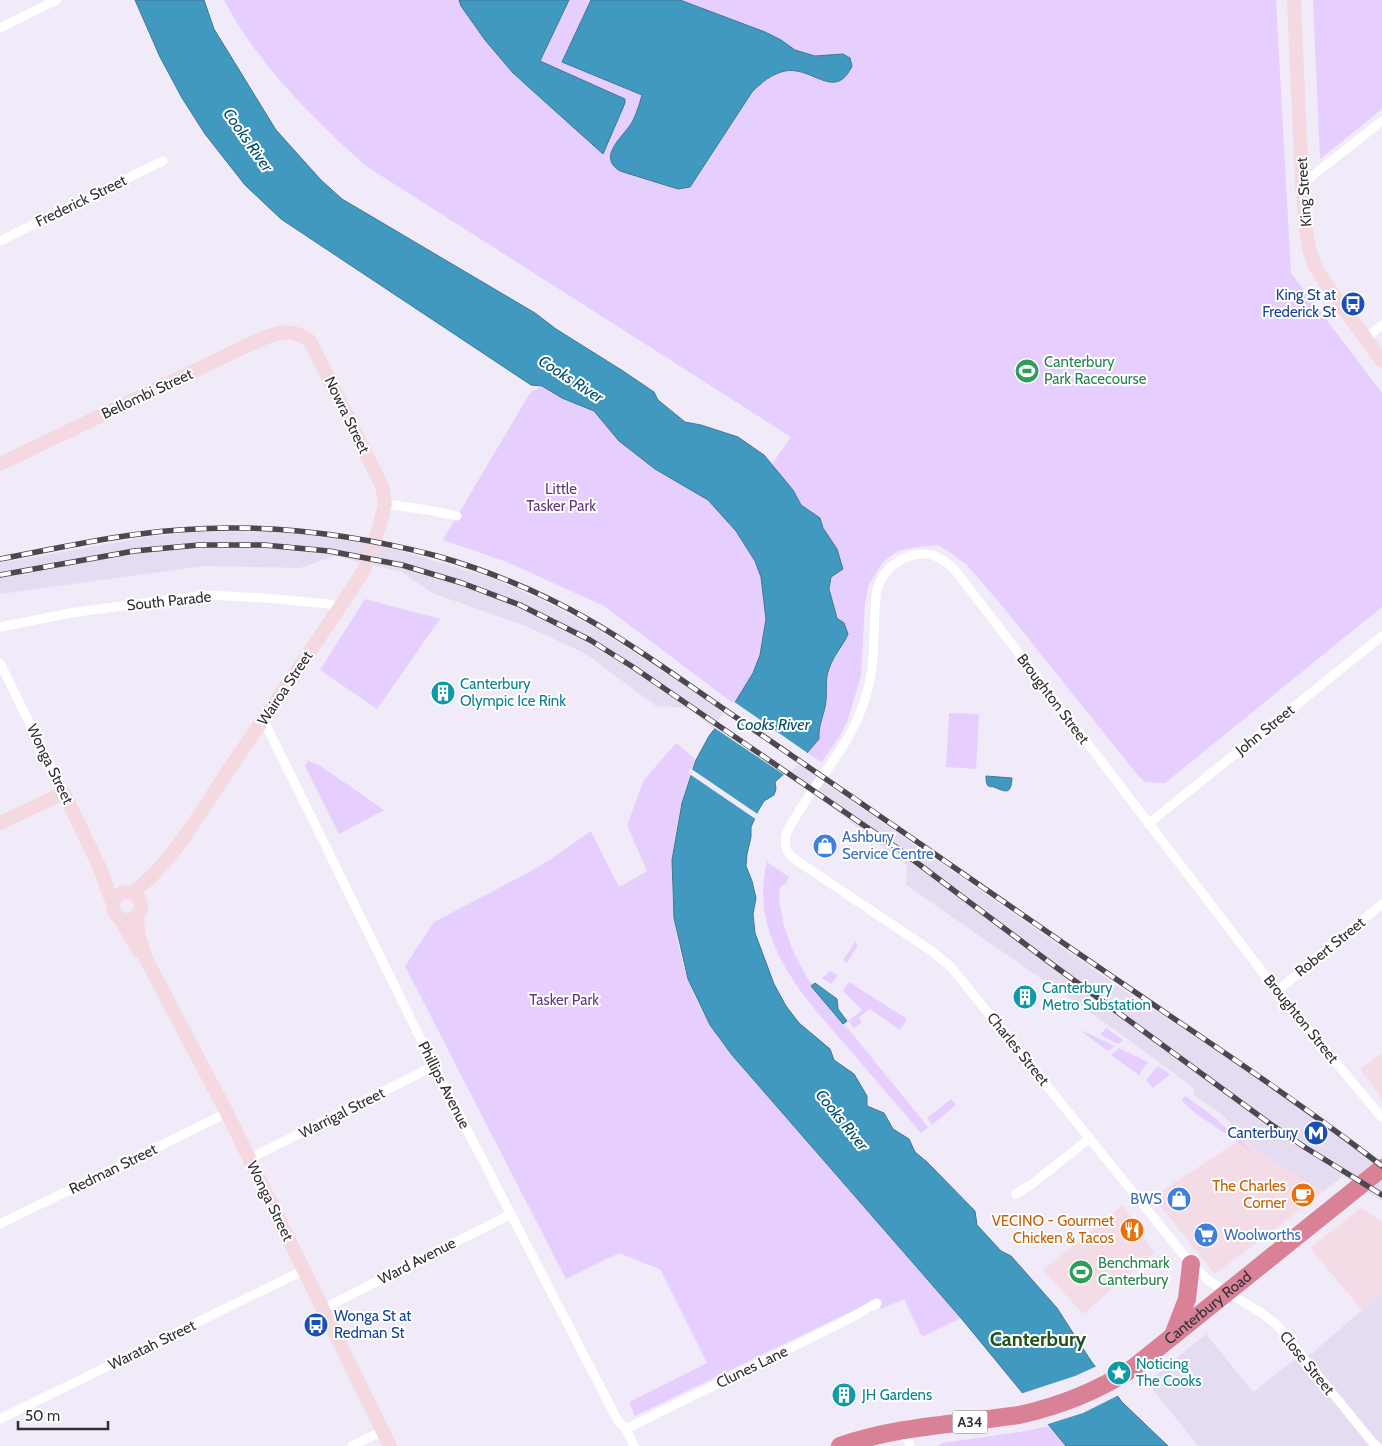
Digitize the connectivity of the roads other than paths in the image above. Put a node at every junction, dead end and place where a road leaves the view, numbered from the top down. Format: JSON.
{"nodes":[{"id":1,"x":57,"y":0,"type":"edge"},
{"id":2,"x":1294,"y":0,"type":"edge"},
{"id":3,"x":0,"y":28,"type":"edge"},
{"id":4,"x":1382,"y":121,"type":"edge"},
{"id":5,"x":163,"y":161,"type":"dead end"},
{"id":6,"x":1302,"y":184,"type":"junction"},
{"id":7,"x":0,"y":241,"type":"edge"},
{"id":8,"x":1382,"y":326,"type":"edge"},
{"id":9,"x":297,"y":333,"type":"joint"},
{"id":10,"x":1366,"y":338,"type":"junction"},
{"id":11,"x":1382,"y":361,"type":"edge"},
{"id":12,"x":0,"y":464,"type":"edge"},
{"id":13,"x":385,"y":504,"type":"junction"},
{"id":14,"x":457,"y":516,"type":"dead end"},
{"id":15,"x":340,"y":607,"type":"junction"},
{"id":16,"x":0,"y":627,"type":"edge"},
{"id":17,"x":1382,"y":636,"type":"edge"},
{"id":18,"x":0,"y":663,"type":"edge"},
{"id":19,"x":263,"y":720,"type":"junction"},
{"id":20,"x":64,"y":794,"type":"junction"},
{"id":21,"x":0,"y":823,"type":"edge"},
{"id":22,"x":1148,"y":824,"type":"junction"},
{"id":23,"x":785,"y":838,"type":"joint"},
{"id":24,"x":166,"y":861,"type":"junction"},
{"id":25,"x":122,"y":897,"type":"junction"},
{"id":26,"x":1382,"y":904,"type":"edge"},
{"id":27,"x":138,"y":912,"type":"junction"},
{"id":28,"x":119,"y":917,"type":"junction"},
{"id":29,"x":146,"y":959,"type":"junction"},
{"id":30,"x":1277,"y":990,"type":"junction"},
{"id":31,"x":434,"y":1066,"type":"junction"},
{"id":32,"x":227,"y":1114,"type":"junction"},
{"id":33,"x":1382,"y":1118,"type":"edge"},
{"id":34,"x":1090,"y":1138,"type":"junction"},
{"id":35,"x":249,"y":1159,"type":"junction"},
{"id":36,"x":1382,"y":1168,"type":"edge"},
{"id":37,"x":1016,"y":1194,"type":"dead end"},
{"id":38,"x":512,"y":1214,"type":"junction"},
{"id":39,"x":0,"y":1224,"type":"edge"},
{"id":40,"x":1191,"y":1264,"type":"junction"},
{"id":41,"x":304,"y":1270,"type":"junction"},
{"id":42,"x":1226,"y":1292,"type":"junction"},
{"id":43,"x":878,"y":1303,"type":"dead end"},
{"id":44,"x":323,"y":1309,"type":"junction"},
{"id":45,"x":1173,"y":1335,"type":"junction"},
{"id":46,"x":0,"y":1419,"type":"edge"},
{"id":47,"x":626,"y":1429,"type":"junction"},
{"id":48,"x":383,"y":1431,"type":"junction"},
{"id":49,"x":907,"y":1438,"type":"edge"},
{"id":50,"x":352,"y":1446,"type":"edge"},
{"id":51,"x":390,"y":1446,"type":"edge"},
{"id":52,"x":634,"y":1446,"type":"edge"},
{"id":53,"x":840,"y":1446,"type":"edge"},
{"id":54,"x":1377,"y":1446,"type":"edge"}],
"edges":[{"from":1,"to":3,"type":"street"},
{"from":2,"to":6,"type":"street","name":"King Street"},
{"from":4,"to":6,"type":"street"},
{"from":5,"to":7,"type":"street","name":"Frederick Street"},
{"from":6,"to":10,"type":"street","name":"King Street"},
{"from":8,"to":10,"type":"street"},
{"from":9,"to":12,"type":"street","name":"Bellombi Street"},
{"from":9,"to":13,"type":"street","name":"Nowra Street"},
{"from":10,"to":11,"type":"street","name":"King Street"},
{"from":13,"to":14,"type":"street"},
{"from":13,"to":15,"type":"street","name":"Wairoa Street"},
{"from":15,"to":16,"type":"street","name":"South Parade"},
{"from":15,"to":19,"type":"street","name":"Wairoa Street"},
{"from":17,"to":22,"type":"street","name":"John Street"},
{"from":18,"to":20,"type":"street","name":"Wonga Street"},
{"from":19,"to":24,"type":"street","name":"Wairoa Street"},
{"from":19,"to":31,"type":"street","name":"Phillips Avenue"},
{"from":20,"to":21,"type":"street"},
{"from":20,"to":25,"type":"street","name":"Wonga Street"},
{"from":22,"to":23,"type":"street","name":"Broughton Street"},
{"from":22,"to":30,"type":"street","name":"Broughton Street"},
{"from":23,"to":34,"type":"street","name":"Charles Street"},
{"from":24,"to":25,"type":"street","name":"Wairoa Street"},
{"from":24,"to":27,"type":"street","name":"Wairoa Street"},
{"from":25,"to":27,"type":"street"},
{"from":25,"to":28,"type":"street"},
{"from":26,"to":30,"type":"street","name":"Robert Street"},
{"from":27,"to":28,"type":"street"},
{"from":27,"to":29,"type":"street","name":"Wonga Street"},
{"from":28,"to":29,"type":"street","name":"Wonga Street"},
{"from":29,"to":32,"type":"street","name":"Wonga Street"},
{"from":30,"to":33,"type":"street","name":"Broughton Street"},
{"from":31,"to":35,"type":"street","name":"Warrigal Street"},
{"from":31,"to":38,"type":"street","name":"Phillips Avenue"},
{"from":32,"to":35,"type":"street","name":"Wonga Street"},
{"from":32,"to":39,"type":"street","name":"Redman Street"},
{"from":34,"to":37,"type":"street"},
{"from":34,"to":40,"type":"street","name":"Charles Street"},
{"from":35,"to":41,"type":"street","name":"Wonga Street"},
{"from":36,"to":42,"type":"highway","name":"Canterbury Road","number":"A34"},
{"from":38,"to":44,"type":"street","name":"Ward Avenue"},
{"from":38,"to":47,"type":"street","name":"Phillips Avenue"},
{"from":40,"to":42,"type":"street","name":"Charles Street"},
{"from":40,"to":45,"type":"highway"},
{"from":41,"to":44,"type":"street","name":"Wonga Street"},
{"from":41,"to":46,"type":"street","name":"Waratah Street"},
{"from":42,"to":45,"type":"highway","name":"Canterbury Road","number":"A34"},
{"from":42,"to":54,"type":"street","name":"Close Street"},
{"from":43,"to":47,"type":"street","name":"Clunes Lane"},
{"from":44,"to":48,"type":"street","name":"Wonga Street"},
{"from":45,"to":49,"type":"highway","name":"Canterbury Road","number":"A34"},
{"from":47,"to":52,"type":"street","name":"Phillips Avenue"},
{"from":48,"to":50,"type":"street"},
{"from":48,"to":51,"type":"street","name":"Wonga Street"},
{"from":49,"to":53,"type":"highway","name":"Canterbury Road","number":"A34"}]}
